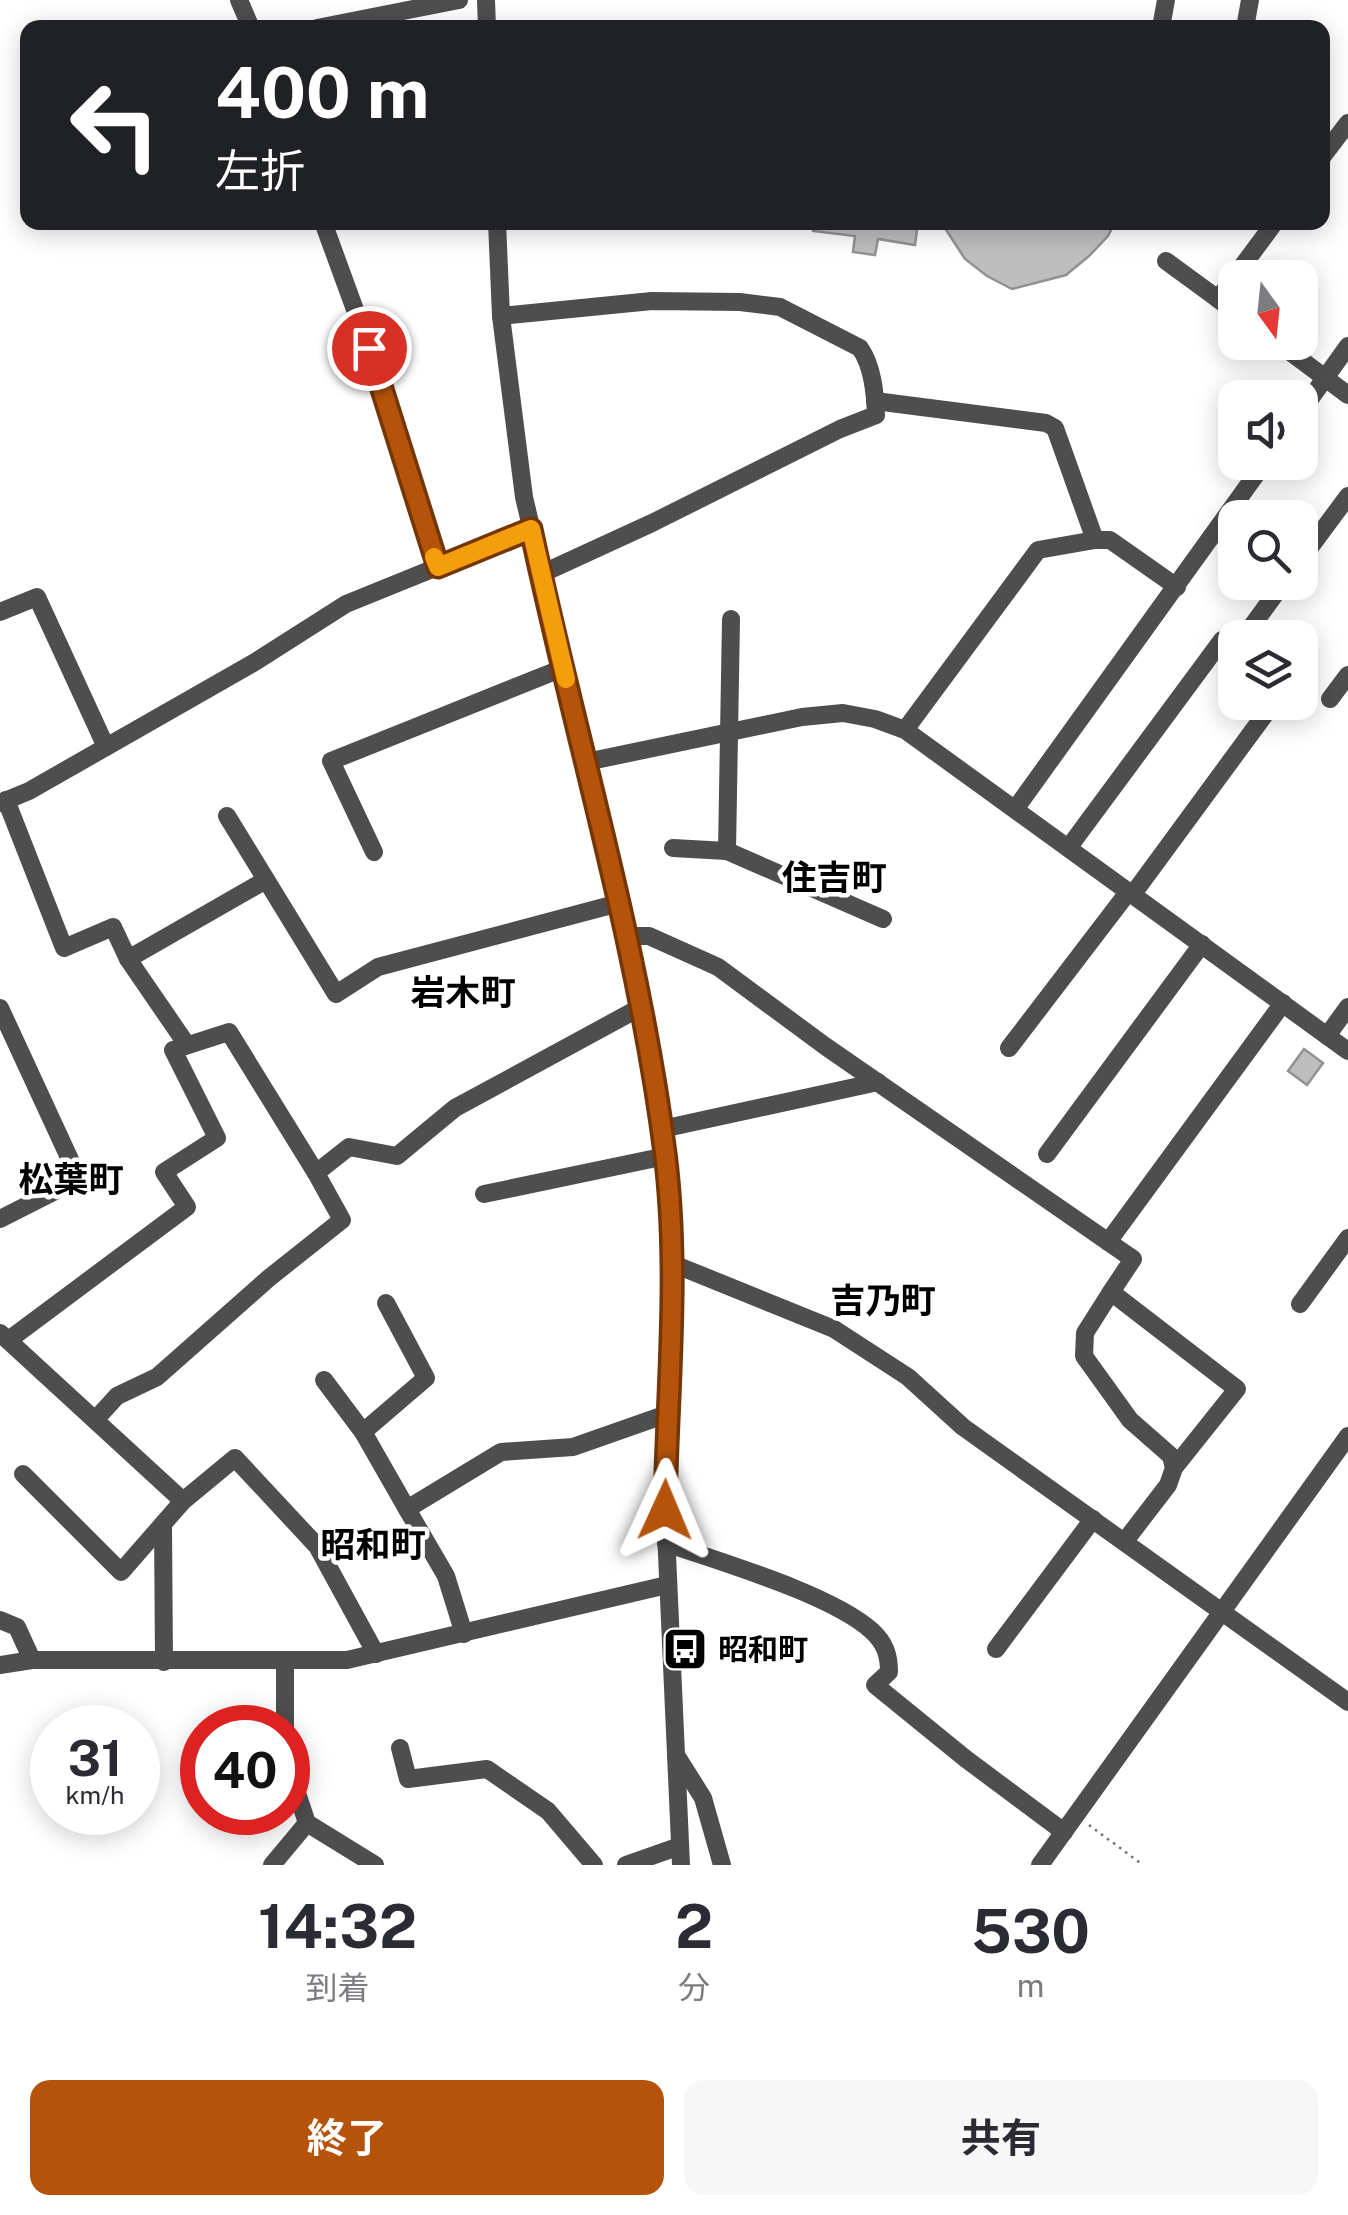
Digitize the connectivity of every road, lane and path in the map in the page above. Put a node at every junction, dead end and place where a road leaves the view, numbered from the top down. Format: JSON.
{"nodes":[{"id":1,"x":459,"y":0,"type":"edge"},
{"id":2,"x":358,"y":20,"type":"edge"},
{"id":3,"x":1348,"y":123,"type":"edge"},
{"id":4,"x":1330,"y":147,"type":"edge"},
{"id":5,"x":327,"y":230,"type":"edge"},
{"id":6,"x":497,"y":230,"type":"edge"},
{"id":7,"x":1269,"y":230,"type":"edge"},
{"id":8,"x":1247,"y":260,"type":"edge"},
{"id":9,"x":1166,"y":261,"type":"dead end"},
{"id":10,"x":1218,"y":299,"type":"edge"},
{"id":11,"x":501,"y":316,"type":"junction"},
{"id":12,"x":1348,"y":346,"type":"edge"},
{"id":13,"x":1300,"y":360,"type":"edge"},
{"id":14,"x":1325,"y":378,"type":"junction"},
{"id":15,"x":1318,"y":388,"type":"edge"},
{"id":16,"x":1348,"y":395,"type":"edge"},
{"id":17,"x":876,"y":401,"type":"junction"},
{"id":18,"x":1252,"y":480,"type":"edge"},
{"id":19,"x":1348,"y":496,"type":"edge"},
{"id":20,"x":531,"y":529,"type":"junction"},
{"id":21,"x":1318,"y":537,"type":"edge"},
{"id":22,"x":1095,"y":540,"type":"junction"},
{"id":23,"x":438,"y":567,"type":"junction"},
{"id":24,"x":540,"y":574,"type":"junction"},
{"id":25,"x":1178,"y":587,"type":"junction"},
{"id":26,"x":0,"y":612,"type":"edge"},
{"id":27,"x":731,"y":618,"type":"dead end"},
{"id":28,"x":1218,"y":645,"type":"edge"},
{"id":29,"x":563,"y":668,"type":"junction"},
{"id":30,"x":1348,"y":675,"type":"edge"},
{"id":31,"x":1330,"y":700,"type":"dead end"},
{"id":32,"x":1260,"y":720,"type":"edge"},
{"id":33,"x":906,"y":730,"type":"junction"},
{"id":34,"x":730,"y":732,"type":"junction"},
{"id":35,"x":106,"y":747,"type":"junction"},
{"id":36,"x":586,"y":762,"type":"junction"},
{"id":37,"x":3,"y":802,"type":"edge"},
{"id":38,"x":1016,"y":808,"type":"junction"},
{"id":39,"x":227,"y":816,"type":"dead end"},
{"id":40,"x":1069,"y":846,"type":"junction"},
{"id":41,"x":672,"y":848,"type":"dead end"},
{"id":42,"x":374,"y":852,"type":"dead end"},
{"id":43,"x":727,"y":852,"type":"junction"},
{"id":44,"x":266,"y":880,"type":"junction"},
{"id":45,"x":1131,"y":892,"type":"junction"},
{"id":46,"x":619,"y":903,"type":"junction"},
{"id":47,"x":883,"y":919,"type":"dead end"},
{"id":48,"x":627,"y":936,"type":"junction"},
{"id":49,"x":1202,"y":944,"type":"junction"},
{"id":50,"x":128,"y":959,"type":"junction"},
{"id":51,"x":1282,"y":1003,"type":"junction"},
{"id":52,"x":641,"y":1006,"type":"junction"},
{"id":53,"x":1348,"y":1007,"type":"edge"},
{"id":54,"x":0,"y":1008,"type":"edge"},
{"id":55,"x":1327,"y":1036,"type":"junction"},
{"id":56,"x":187,"y":1045,"type":"junction"},
{"id":57,"x":1009,"y":1048,"type":"dead end"},
{"id":58,"x":1348,"y":1051,"type":"edge"},
{"id":59,"x":878,"y":1082,"type":"junction"},
{"id":60,"x":662,"y":1128,"type":"junction"},
{"id":61,"x":1047,"y":1154,"type":"dead end"},
{"id":62,"x":666,"y":1156,"type":"junction"},
{"id":63,"x":316,"y":1174,"type":"junction"},
{"id":64,"x":484,"y":1194,"type":"dead end"},
{"id":65,"x":0,"y":1219,"type":"edge"},
{"id":66,"x":1348,"y":1238,"type":"edge"},
{"id":67,"x":1108,"y":1242,"type":"junction"},
{"id":68,"x":672,"y":1263,"type":"junction"},
{"id":69,"x":1111,"y":1292,"type":"junction"},
{"id":70,"x":386,"y":1303,"type":"dead end"},
{"id":71,"x":1300,"y":1304,"type":"dead end"},
{"id":72,"x":5,"y":1336,"type":"edge"},
{"id":73,"x":324,"y":1380,"type":"dead end"},
{"id":74,"x":667,"y":1414,"type":"junction"},
{"id":75,"x":96,"y":1419,"type":"junction"},
{"id":76,"x":363,"y":1432,"type":"junction"},
{"id":77,"x":1348,"y":1436,"type":"edge"},
{"id":78,"x":1174,"y":1468,"type":"junction"},
{"id":79,"x":22,"y":1474,"type":"dead end"},
{"id":80,"x":183,"y":1501,"type":"junction"},
{"id":81,"x":407,"y":1510,"type":"junction"},
{"id":82,"x":1092,"y":1518,"type":"junction"},
{"id":83,"x":163,"y":1524,"type":"junction"},
{"id":84,"x":1125,"y":1542,"type":"junction"},
{"id":85,"x":666,"y":1543,"type":"junction"},
{"id":86,"x":668,"y":1585,"type":"junction"},
{"id":87,"x":1222,"y":1611,"type":"junction"},
{"id":88,"x":0,"y":1620,"type":"edge"},
{"id":89,"x":464,"y":1634,"type":"junction"},
{"id":90,"x":996,"y":1649,"type":"dead end"},
{"id":91,"x":376,"y":1654,"type":"junction"},
{"id":92,"x":32,"y":1660,"type":"junction"},
{"id":93,"x":164,"y":1662,"type":"junction"},
{"id":94,"x":285,"y":1662,"type":"junction"},
{"id":95,"x":0,"y":1665,"type":"edge"},
{"id":96,"x":1348,"y":1702,"type":"edge"},
{"id":97,"x":286,"y":1705,"type":"edge"},
{"id":98,"x":400,"y":1748,"type":"dead end"},
{"id":99,"x":676,"y":1755,"type":"junction"},
{"id":100,"x":1076,"y":1815,"type":"junction"},
{"id":101,"x":310,"y":1825,"type":"edge"},
{"id":102,"x":1064,"y":1832,"type":"junction"},
{"id":103,"x":297,"y":1835,"type":"edge"},
{"id":104,"x":680,"y":1855,"type":"edge"},
{"id":105,"x":272,"y":1865,"type":"edge"},
{"id":106,"x":376,"y":1865,"type":"edge"},
{"id":107,"x":594,"y":1865,"type":"edge"},
{"id":108,"x":626,"y":1865,"type":"edge"},
{"id":109,"x":722,"y":1865,"type":"edge"},
{"id":110,"x":1040,"y":1865,"type":"edge"},
{"id":111,"x":1144,"y":1865,"type":"edge"}],
"edges":[{"from":1,"to":2,"type":"street"},
{"from":3,"to":4,"type":"street"},
{"from":5,"to":23,"type":"street"},
{"from":6,"to":11,"type":"street"},
{"from":7,"to":8,"type":"street"},
{"from":9,"to":10,"type":"street"},
{"from":11,"to":17,"type":"street"},
{"from":11,"to":20,"type":"street"},
{"from":12,"to":14,"type":"street"},
{"from":13,"to":14,"type":"street"},
{"from":14,"to":15,"type":"street"},
{"from":14,"to":16,"type":"street"},
{"from":17,"to":22,"type":"street"},
{"from":17,"to":24,"type":"street"},
{"from":18,"to":25,"type":"street"},
{"from":19,"to":21,"type":"street"},
{"from":20,"to":23,"type":"street"},
{"from":20,"to":24,"type":"street"},
{"from":22,"to":25,"type":"street"},
{"from":22,"to":33,"type":"street"},
{"from":23,"to":35,"type":"street"},
{"from":24,"to":29,"type":"street"},
{"from":25,"to":38,"type":"street"},
{"from":26,"to":35,"type":"street"},
{"from":27,"to":34,"type":"street"},
{"from":28,"to":40,"type":"street"},
{"from":29,"to":36,"type":"street"},
{"from":29,"to":42,"type":"street"},
{"from":30,"to":31,"type":"street"},
{"from":32,"to":45,"type":"street"},
{"from":33,"to":34,"type":"street"},
{"from":33,"to":38,"type":"street"},
{"from":34,"to":36,"type":"street"},
{"from":34,"to":43,"type":"street"},
{"from":35,"to":37,"type":"street"},
{"from":36,"to":46,"type":"street"},
{"from":37,"to":50,"type":"street"},
{"from":38,"to":40,"type":"street"},
{"from":39,"to":44,"type":"street"},
{"from":40,"to":45,"type":"street"},
{"from":41,"to":43,"type":"street"},
{"from":43,"to":47,"type":"street"},
{"from":44,"to":46,"type":"street"},
{"from":44,"to":50,"type":"street"},
{"from":45,"to":49,"type":"street"},
{"from":45,"to":57,"type":"street"},
{"from":46,"to":48,"type":"street"},
{"from":48,"to":52,"type":"street"},
{"from":48,"to":59,"type":"street"},
{"from":49,"to":51,"type":"street"},
{"from":49,"to":61,"type":"street"},
{"from":50,"to":56,"type":"street"},
{"from":51,"to":55,"type":"street"},
{"from":51,"to":67,"type":"street"},
{"from":52,"to":60,"type":"street"},
{"from":52,"to":63,"type":"street"},
{"from":53,"to":55,"type":"street"},
{"from":54,"to":65,"type":"street"},
{"from":55,"to":58,"type":"street"},
{"from":56,"to":63,"type":"street"},
{"from":56,"to":72,"type":"street"},
{"from":59,"to":60,"type":"street"},
{"from":59,"to":67,"type":"street"},
{"from":60,"to":62,"type":"street"},
{"from":62,"to":64,"type":"street"},
{"from":62,"to":68,"type":"street"},
{"from":63,"to":75,"type":"street"},
{"from":66,"to":71,"type":"street"},
{"from":67,"to":69,"type":"street"},
{"from":68,"to":74,"type":"street"},
{"from":68,"to":82,"type":"street"},
{"from":69,"to":78,"type":"street"},
{"from":69,"to":78,"type":"street"},
{"from":70,"to":76,"type":"street"},
{"from":72,"to":75,"type":"street"},
{"from":73,"to":76,"type":"street"},
{"from":74,"to":81,"type":"street"},
{"from":74,"to":85,"type":"street"},
{"from":75,"to":80,"type":"street"},
{"from":76,"to":81,"type":"street"},
{"from":77,"to":87,"type":"street"},
{"from":78,"to":84,"type":"street"},
{"from":79,"to":83,"type":"street"},
{"from":80,"to":83,"type":"street"},
{"from":80,"to":91,"type":"street"},
{"from":81,"to":89,"type":"street"},
{"from":82,"to":84,"type":"street"},
{"from":82,"to":90,"type":"street"},
{"from":83,"to":93,"type":"street"},
{"from":84,"to":87,"type":"street"},
{"from":85,"to":86,"type":"street"},
{"from":85,"to":102,"type":"street"},
{"from":86,"to":89,"type":"street"},
{"from":86,"to":99,"type":"street"},
{"from":87,"to":96,"type":"street"},
{"from":87,"to":100,"type":"street"},
{"from":88,"to":92,"type":"street"},
{"from":89,"to":91,"type":"street"},
{"from":91,"to":94,"type":"street"},
{"from":92,"to":93,"type":"street"},
{"from":92,"to":95,"type":"street"},
{"from":93,"to":94,"type":"street"},
{"from":94,"to":97,"type":"street"},
{"from":98,"to":107,"type":"street"},
{"from":99,"to":104,"type":"street"},
{"from":99,"to":109,"type":"street"},
{"from":100,"to":102,"type":"street"},
{"from":100,"to":111,"type":"path"},
{"from":101,"to":106,"type":"street"},
{"from":102,"to":110,"type":"street"},
{"from":103,"to":105,"type":"street"},
{"from":104,"to":108,"type":"street"}]}
